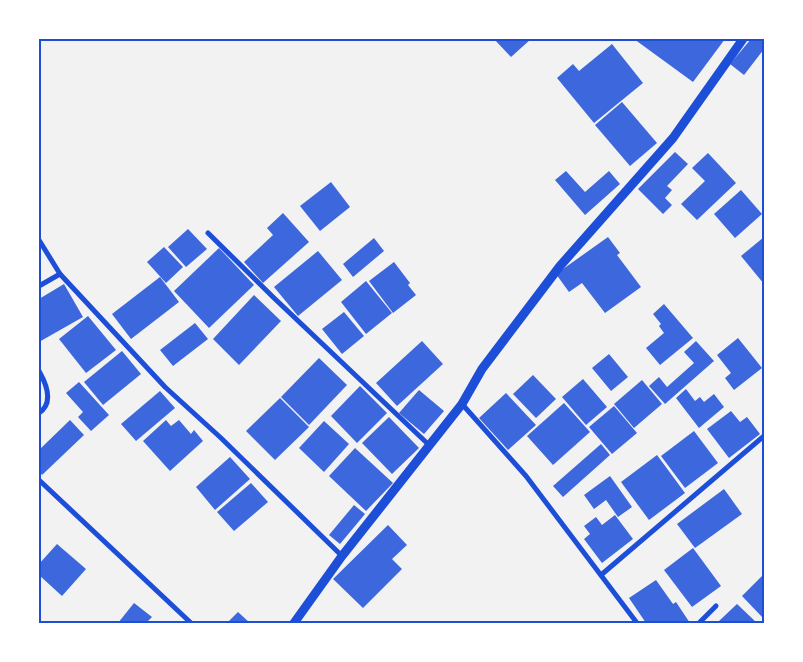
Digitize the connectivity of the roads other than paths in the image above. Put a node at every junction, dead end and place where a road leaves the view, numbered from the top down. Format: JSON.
{"nodes":[{"id":1,"x":743,"y":39,"type":"edge"},
{"id":2,"x":208,"y":233,"type":"dead end"},
{"id":3,"x":39,"y":240,"type":"edge"},
{"id":4,"x":60,"y":274,"type":"junction"},
{"id":5,"x":39,"y":286,"type":"edge"},
{"id":6,"x":39,"y":371,"type":"edge"},
{"id":7,"x":462,"y":404,"type":"junction"},
{"id":8,"x":39,"y":413,"type":"edge"},
{"id":9,"x":764,"y":436,"type":"edge"},
{"id":10,"x":429,"y":445,"type":"junction"},
{"id":11,"x":39,"y":480,"type":"edge"},
{"id":12,"x":342,"y":556,"type":"junction"},
{"id":13,"x":601,"y":575,"type":"junction"},
{"id":14,"x":716,"y":606,"type":"dead end"},
{"id":15,"x":191,"y":623,"type":"edge"},
{"id":16,"x":294,"y":623,"type":"edge"},
{"id":17,"x":638,"y":623,"type":"edge"},
{"id":18,"x":698,"y":623,"type":"edge"}],
"edges":[{"from":1,"to":7,"type":"street"},
{"from":2,"to":10,"type":"street"},
{"from":3,"to":4,"type":"street"},
{"from":4,"to":5,"type":"street"},
{"from":4,"to":12,"type":"street"},
{"from":6,"to":8,"type":"street"},
{"from":7,"to":10,"type":"street"},
{"from":7,"to":13,"type":"street"},
{"from":9,"to":13,"type":"street"},
{"from":10,"to":12,"type":"street"},
{"from":11,"to":15,"type":"street"},
{"from":12,"to":16,"type":"street"},
{"from":13,"to":17,"type":"street"},
{"from":14,"to":18,"type":"street"}]}
